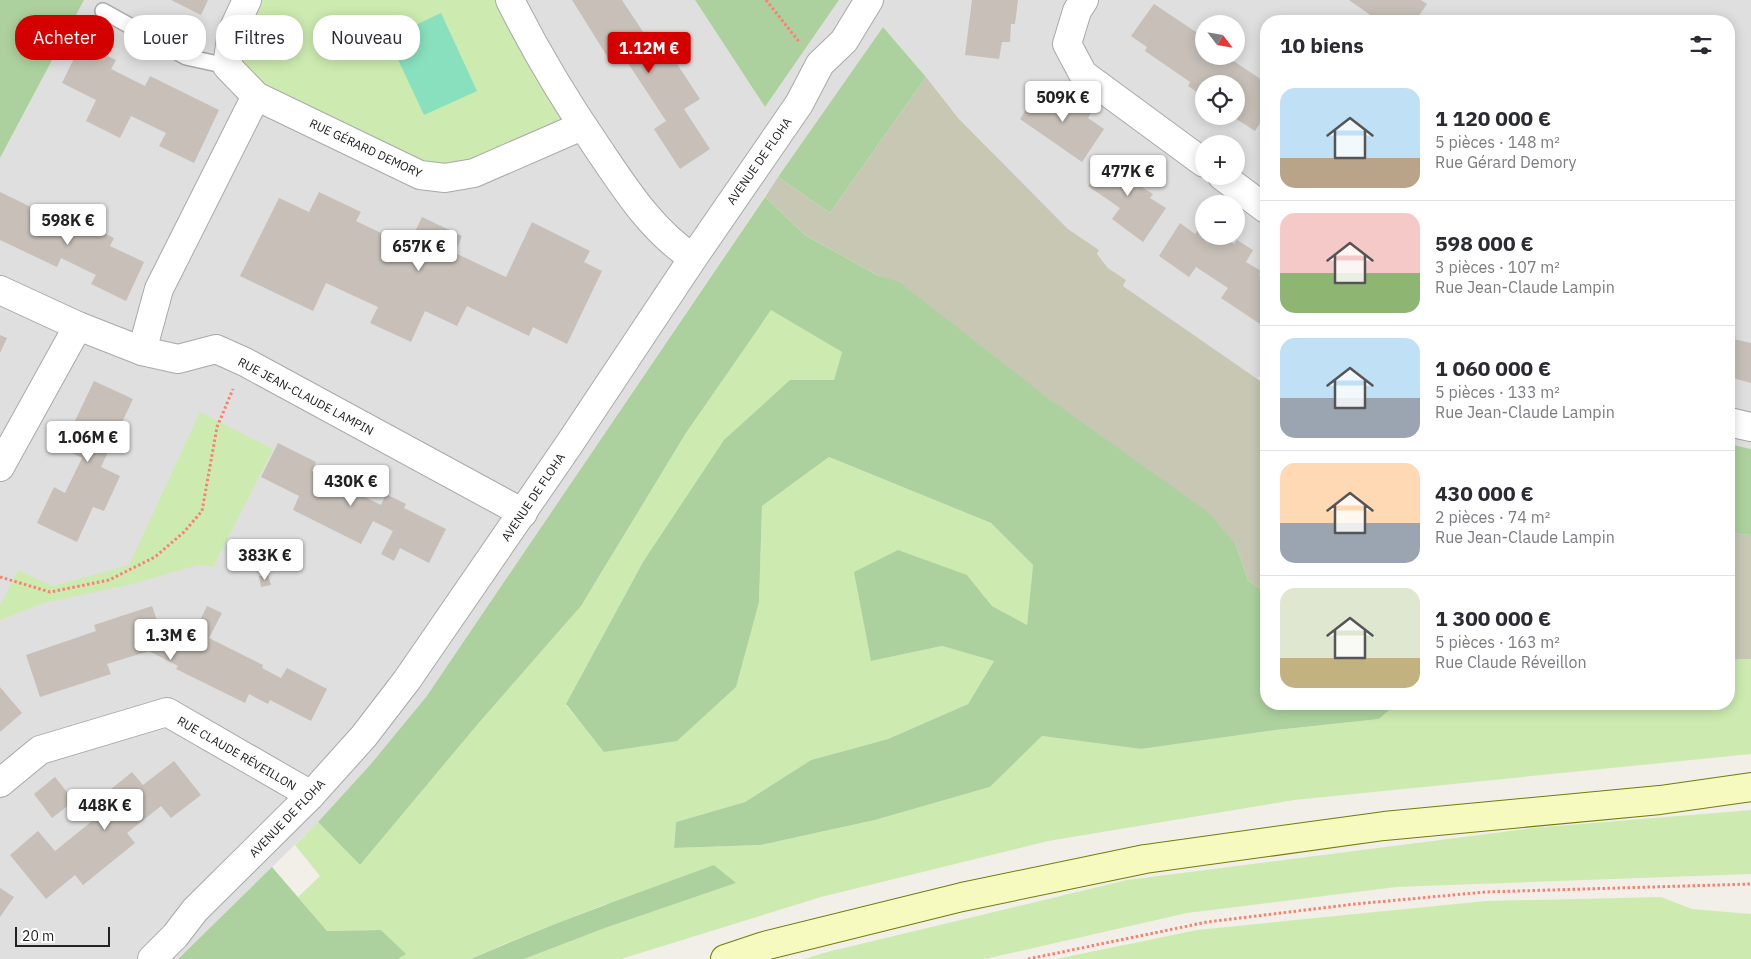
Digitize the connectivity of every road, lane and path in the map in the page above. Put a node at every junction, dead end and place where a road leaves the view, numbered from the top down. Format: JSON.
{"nodes":[{"id":1,"x":247,"y":0,"type":"edge"},
{"id":2,"x":510,"y":0,"type":"edge"},
{"id":3,"x":766,"y":0,"type":"edge"},
{"id":4,"x":869,"y":0,"type":"edge"},
{"id":5,"x":1084,"y":0,"type":"edge"},
{"id":6,"x":103,"y":11,"type":"dead end"},
{"id":7,"x":820,"y":64,"type":"junction"},
{"id":8,"x":227,"y":66,"type":"junction"},
{"id":9,"x":256,"y":96,"type":"junction"},
{"id":10,"x":582,"y":126,"type":"junction"},
{"id":11,"x":1195,"y":156,"type":"edge"},
{"id":12,"x":1234,"y":185,"type":"edge"},
{"id":13,"x":1260,"y":204,"type":"edge"},
{"id":14,"x":693,"y":258,"type":"junction"},
{"id":15,"x":0,"y":290,"type":"edge"},
{"id":16,"x":78,"y":326,"type":"junction"},
{"id":17,"x":142,"y":351,"type":"junction"},
{"id":18,"x":245,"y":362,"type":"junction"},
{"id":19,"x":1735,"y":423,"type":"edge"},
{"id":20,"x":1751,"y":427,"type":"edge"},
{"id":21,"x":0,"y":467,"type":"edge"},
{"id":22,"x":523,"y":513,"type":"junction"},
{"id":23,"x":0,"y":577,"type":"edge"},
{"id":24,"x":0,"y":783,"type":"edge"},
{"id":25,"x":1751,"y":787,"type":"edge"},
{"id":26,"x":311,"y":795,"type":"junction"},
{"id":27,"x":1751,"y":884,"type":"edge"},
{"id":28,"x":152,"y":959,"type":"edge"},
{"id":29,"x":725,"y":959,"type":"edge"},
{"id":30,"x":1028,"y":959,"type":"edge"}],
"edges":[{"from":1,"to":8,"type":"street"},
{"from":2,"to":10,"type":"street"},
{"from":3,"to":7,"type":"path"},
{"from":4,"to":7,"type":"street","name":"AVENUE DE FLOHA"},
{"from":5,"to":11,"type":"street"},
{"from":6,"to":8,"type":"lane"},
{"from":7,"to":14,"type":"street","name":"AVENUE DE FLOHA"},
{"from":8,"to":9,"type":"street","name":"RUE GÉRARD DEMORY"},
{"from":9,"to":10,"type":"street","name":"RUE GÉRARD DEMORY"},
{"from":9,"to":17,"type":"street"},
{"from":10,"to":14,"type":"street"},
{"from":12,"to":13,"type":"street"},
{"from":14,"to":22,"type":"street","name":"AVENUE DE FLOHA"},
{"from":15,"to":16,"type":"street","name":"RUE JEAN-CLAUDE LAMPIN"},
{"from":16,"to":17,"type":"street","name":"RUE JEAN-CLAUDE LAMPIN"},
{"from":16,"to":21,"type":"street"},
{"from":17,"to":18,"type":"street","name":"RUE JEAN-CLAUDE LAMPIN"},
{"from":18,"to":22,"type":"street","name":"RUE JEAN-CLAUDE LAMPIN"},
{"from":18,"to":23,"type":"path"},
{"from":19,"to":20,"type":"street"},
{"from":22,"to":26,"type":"street","name":"AVENUE DE FLOHA"},
{"from":24,"to":26,"type":"street","name":"RUE CLAUDE RÉVEILLON"},
{"from":25,"to":29,"type":"main road"},
{"from":26,"to":28,"type":"street","name":"AVENUE DE FLOHA"},
{"from":27,"to":30,"type":"path"}]}
